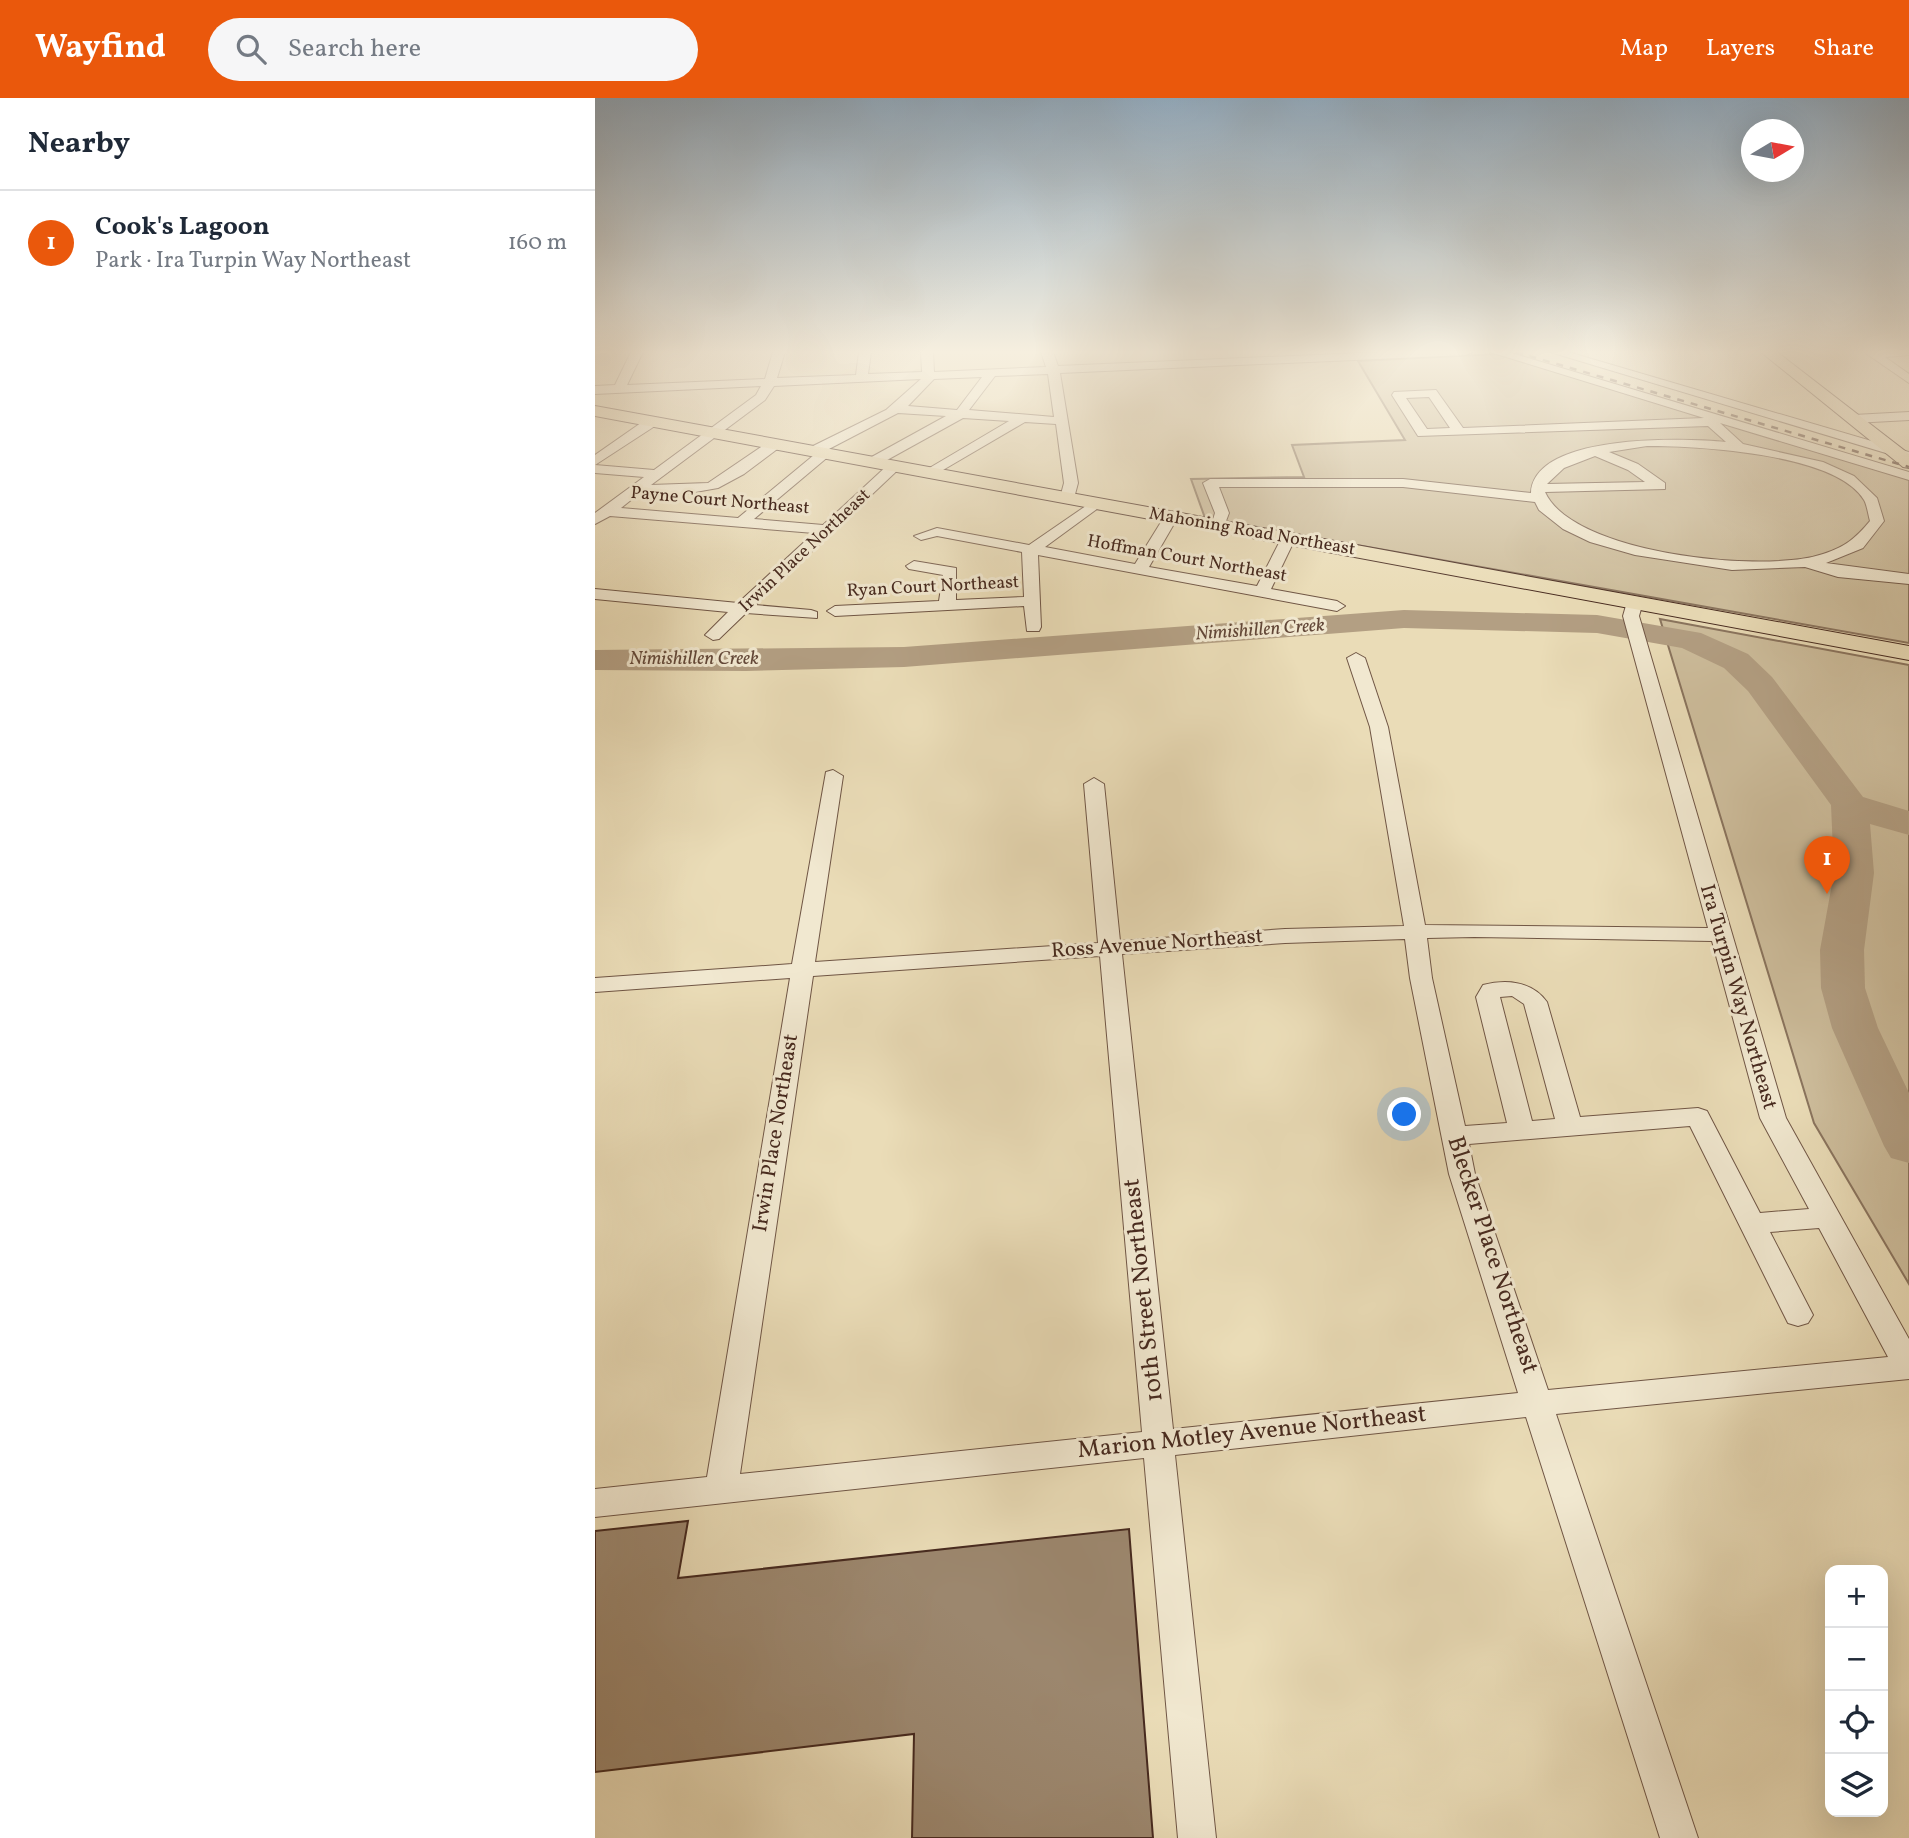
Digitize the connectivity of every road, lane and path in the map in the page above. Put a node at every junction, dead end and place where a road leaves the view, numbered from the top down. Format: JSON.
{"nodes":[{"id":1,"x":635,"y":433,"type":"edge"},
{"id":2,"x":713,"y":433,"type":"edge"},
{"id":3,"x":714,"y":433,"type":"edge"},
{"id":4,"x":853,"y":433,"type":"edge"},
{"id":5,"x":925,"y":433,"type":"edge"},
{"id":6,"x":997,"y":433,"type":"edge"},
{"id":7,"x":1064,"y":433,"type":"edge"},
{"id":8,"x":1531,"y":433,"type":"edge"},
{"id":9,"x":1726,"y":433,"type":"edge"},
{"id":10,"x":1759,"y":433,"type":"edge"},
{"id":11,"x":1826,"y":433,"type":"edge"},
{"id":12,"x":1873,"y":433,"type":"edge"},
{"id":13,"x":775,"y":444,"type":"junction"},
{"id":14,"x":1738,"y":446,"type":"junction"},
{"id":15,"x":1593,"y":450,"type":"junction"},
{"id":16,"x":819,"y":452,"type":"junction"},
{"id":17,"x":1551,"y":455,"type":"junction"},
{"id":18,"x":1905,"y":457,"type":"edge"},
{"id":19,"x":595,"y":461,"type":"edge"},
{"id":20,"x":873,"y":462,"type":"junction"},
{"id":21,"x":895,"y":466,"type":"junction"},
{"id":22,"x":595,"y":469,"type":"edge"},
{"id":23,"x":931,"y":473,"type":"junction"},
{"id":24,"x":657,"y":474,"type":"junction"},
{"id":25,"x":1909,"y":476,"type":"edge"},
{"id":26,"x":638,"y":488,"type":"junction"},
{"id":27,"x":1539,"y":493,"type":"junction"},
{"id":28,"x":1067,"y":498,"type":"junction"},
{"id":29,"x":1096,"y":503,"type":"junction"},
{"id":30,"x":601,"y":515,"type":"edge"},
{"id":31,"x":1171,"y":517,"type":"junction"},
{"id":32,"x":742,"y":522,"type":"junction"},
{"id":33,"x":1218,"y":526,"type":"junction"},
{"id":34,"x":829,"y":530,"type":"junction"},
{"id":35,"x":921,"y":536,"type":"dead end"},
{"id":36,"x":1287,"y":539,"type":"junction"},
{"id":37,"x":1030,"y":551,"type":"junction"},
{"id":38,"x":1804,"y":561,"type":"junction"},
{"id":39,"x":914,"y":566,"type":"dead end"},
{"id":40,"x":1139,"y":570,"type":"junction"},
{"id":41,"x":1909,"y":579,"type":"edge"},
{"id":42,"x":1262,"y":592,"type":"junction"},
{"id":43,"x":595,"y":594,"type":"edge"},
{"id":44,"x":1032,"y":601,"type":"junction"},
{"id":45,"x":947,"y":605,"type":"junction"},
{"id":46,"x":1337,"y":606,"type":"dead end"},
{"id":47,"x":743,"y":608,"type":"junction"},
{"id":48,"x":1633,"y":609,"type":"junction"},
{"id":49,"x":835,"y":611,"type":"dead end"},
{"id":50,"x":811,"y":615,"type":"dead end"},
{"id":51,"x":1033,"y":627,"type":"dead end"},
{"id":52,"x":713,"y":635,"type":"dead end"},
{"id":53,"x":1907,"y":652,"type":"edge"},
{"id":54,"x":1356,"y":658,"type":"dead end"},
{"id":55,"x":833,"y":776,"type":"dead end"},
{"id":56,"x":1094,"y":785,"type":"dead end"},
{"id":57,"x":1416,"y":931,"type":"junction"},
{"id":58,"x":1720,"y":935,"type":"junction"},
{"id":59,"x":1109,"y":947,"type":"junction"},
{"id":60,"x":801,"y":971,"type":"junction"},
{"id":61,"x":595,"y":985,"type":"edge"},
{"id":62,"x":1570,"y":1127,"type":"junction"},
{"id":63,"x":1522,"y":1131,"type":"junction"},
{"id":64,"x":1453,"y":1136,"type":"junction"},
{"id":65,"x":1826,"y":1217,"type":"junction"},
{"id":66,"x":1751,"y":1223,"type":"junction"},
{"id":67,"x":1798,"y":1315,"type":"dead end"},
{"id":68,"x":1909,"y":1367,"type":"edge"},
{"id":69,"x":1539,"y":1402,"type":"junction"},
{"id":70,"x":1159,"y":1443,"type":"junction"},
{"id":71,"x":721,"y":1490,"type":"junction"},
{"id":72,"x":595,"y":1503,"type":"edge"},
{"id":73,"x":1197,"y":1838,"type":"edge"},
{"id":74,"x":1679,"y":1838,"type":"edge"}],
"edges":[{"from":1,"to":19,"type":"street"},
{"from":2,"to":24,"type":"street"},
{"from":3,"to":13,"type":"main road","name":"Mahoning Road Northeast"},
{"from":4,"to":16,"type":"street"},
{"from":5,"to":20,"type":"street","name":"Irwin Place Northeast"},
{"from":6,"to":23,"type":"street"},
{"from":7,"to":28,"type":"street"},
{"from":8,"to":17,"type":"street"},
{"from":9,"to":14,"type":"street"},
{"from":10,"to":25,"type":"street"},
{"from":11,"to":18,"type":"street"},
{"from":12,"to":18,"type":"main road"},
{"from":13,"to":16,"type":"main road","name":"Mahoning Road Northeast"},
{"from":13,"to":26,"type":"street"},
{"from":14,"to":15,"type":"street"},
{"from":14,"to":38,"type":"street"},
{"from":15,"to":17,"type":"street"},
{"from":15,"to":27,"type":"street"},
{"from":16,"to":20,"type":"main road","name":"Mahoning Road Northeast"},
{"from":16,"to":32,"type":"street"},
{"from":17,"to":27,"type":"street"},
{"from":20,"to":21,"type":"main road","name":"Mahoning Road Northeast"},
{"from":21,"to":23,"type":"main road","name":"Mahoning Road Northeast"},
{"from":21,"to":34,"type":"street","name":"Irwin Place Northeast"},
{"from":22,"to":24,"type":"street"},
{"from":23,"to":28,"type":"main road","name":"Mahoning Road Northeast"},
{"from":24,"to":26,"type":"street"},
{"from":26,"to":30,"type":"street"},
{"from":27,"to":33,"type":"street"},
{"from":27,"to":38,"type":"street"},
{"from":28,"to":29,"type":"main road","name":"Mahoning Road Northeast"},
{"from":29,"to":31,"type":"main road","name":"Mahoning Road Northeast"},
{"from":29,"to":37,"type":"street"},
{"from":30,"to":32,"type":"street","name":"Payne Court Northeast"},
{"from":31,"to":33,"type":"main road","name":"Mahoning Road Northeast"},
{"from":31,"to":40,"type":"street"},
{"from":32,"to":34,"type":"street","name":"Payne Court Northeast"},
{"from":33,"to":36,"type":"main road","name":"Mahoning Road Northeast"},
{"from":34,"to":47,"type":"street","name":"Irwin Place Northeast"},
{"from":35,"to":37,"type":"street"},
{"from":36,"to":42,"type":"street"},
{"from":36,"to":48,"type":"main road","name":"Mahoning Road Northeast"},
{"from":37,"to":40,"type":"street","name":"Hoffman Court Northeast"},
{"from":37,"to":44,"type":"street"},
{"from":38,"to":41,"type":"street"},
{"from":39,"to":45,"type":"street"},
{"from":40,"to":42,"type":"street","name":"Hoffman Court Northeast"},
{"from":42,"to":46,"type":"street","name":"Hoffman Court Northeast"},
{"from":43,"to":47,"type":"street"},
{"from":44,"to":45,"type":"street","name":"Ryan Court Northeast"},
{"from":44,"to":51,"type":"street"},
{"from":45,"to":49,"type":"street","name":"Ryan Court Northeast"},
{"from":47,"to":50,"type":"street"},
{"from":47,"to":52,"type":"street","name":"Irwin Place Northeast"},
{"from":48,"to":53,"type":"main road","name":"Mahoning Road Northeast"},
{"from":48,"to":58,"type":"street","name":"Ira Turpin Way Northeast"},
{"from":54,"to":57,"type":"street","name":"Blecker Place Northeast"},
{"from":55,"to":60,"type":"street","name":"Irwin Place Northeast"},
{"from":56,"to":59,"type":"street","name":"10th Street Northeast"},
{"from":57,"to":58,"type":"street","name":"Ross Avenue Northeast"},
{"from":57,"to":59,"type":"street","name":"Ross Avenue Northeast"},
{"from":57,"to":64,"type":"street","name":"Blecker Place Northeast"},
{"from":58,"to":65,"type":"street","name":"Ira Turpin Way Northeast"},
{"from":59,"to":60,"type":"street","name":"Ross Avenue Northeast"},
{"from":59,"to":70,"type":"street","name":"10th Street Northeast"},
{"from":60,"to":61,"type":"street","name":"Ross Avenue Northeast"},
{"from":60,"to":71,"type":"street","name":"Irwin Place Northeast"},
{"from":62,"to":63,"type":"street"},
{"from":62,"to":63,"type":"street"},
{"from":62,"to":66,"type":"street"},
{"from":63,"to":64,"type":"street"},
{"from":64,"to":69,"type":"street","name":"Blecker Place Northeast"},
{"from":65,"to":66,"type":"street"},
{"from":65,"to":68,"type":"street","name":"Ira Turpin Way Northeast"},
{"from":66,"to":67,"type":"street"},
{"from":68,"to":69,"type":"street","name":"Marion Motley Avenue Northeast"},
{"from":69,"to":70,"type":"street","name":"Marion Motley Avenue Northeast"},
{"from":69,"to":74,"type":"street","name":"Blecker Place Northeast"},
{"from":70,"to":71,"type":"street","name":"Marion Motley Avenue Northeast"},
{"from":70,"to":73,"type":"street","name":"10th Street Northeast"},
{"from":71,"to":72,"type":"street","name":"Marion Motley Avenue Northeast"}]}
